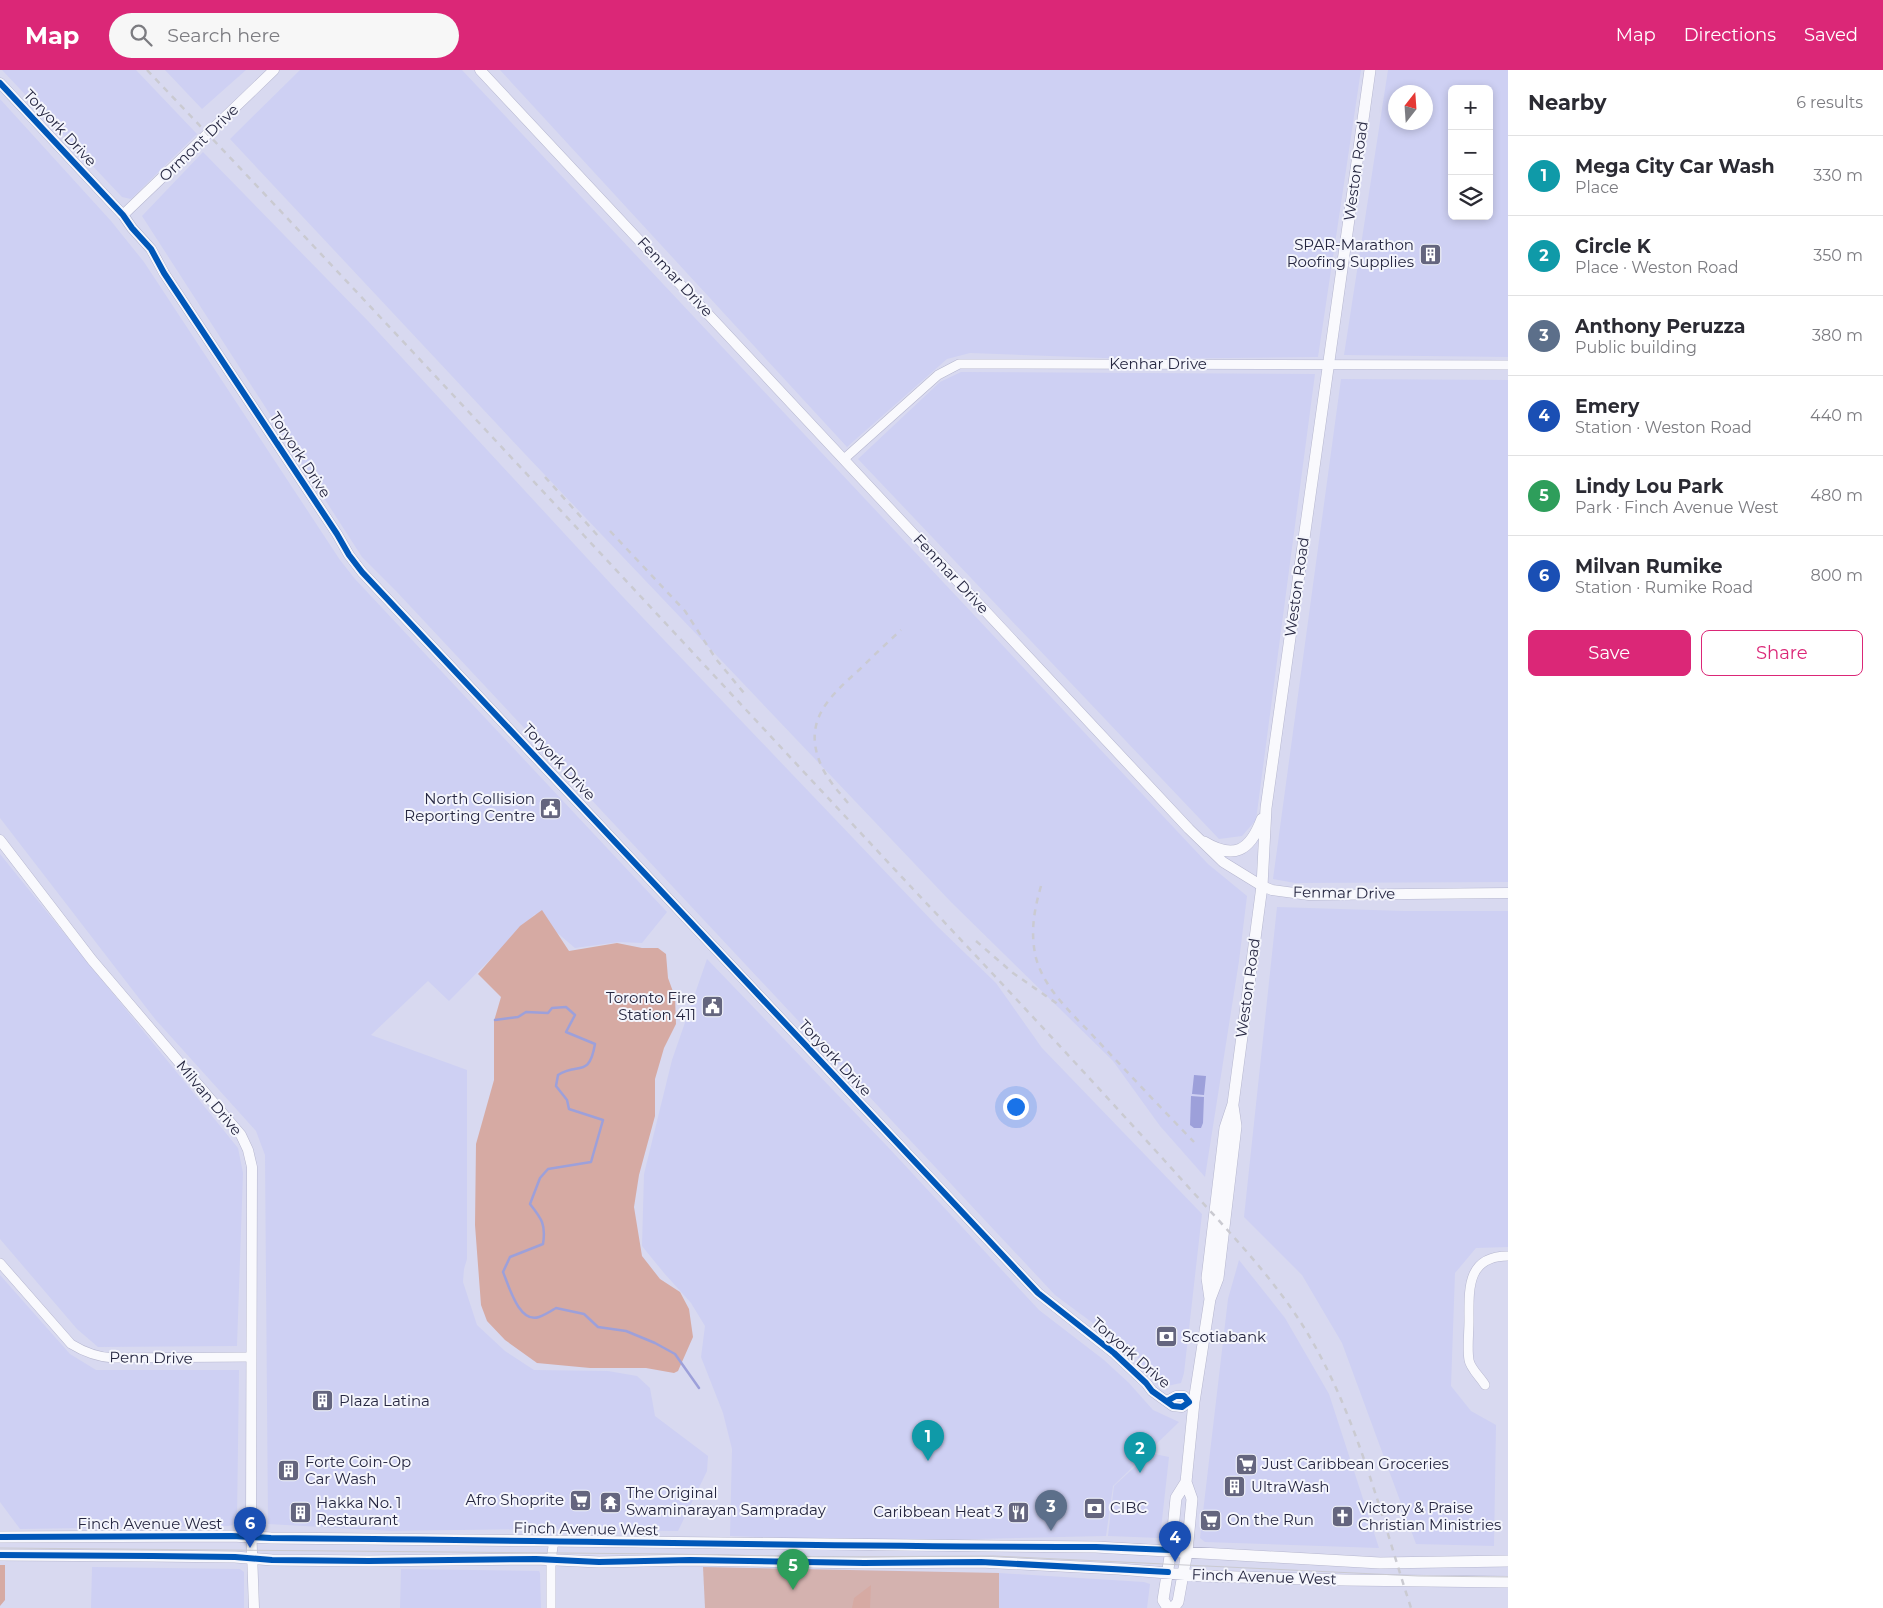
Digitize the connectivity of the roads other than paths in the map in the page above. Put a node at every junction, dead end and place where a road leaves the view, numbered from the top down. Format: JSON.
{"nodes":[{"id":1,"x":274,"y":70,"type":"edge"},
{"id":2,"x":480,"y":70,"type":"edge"},
{"id":3,"x":1370,"y":70,"type":"edge"},
{"id":4,"x":0,"y":83,"type":"edge"},
{"id":5,"x":123,"y":215,"type":"junction"},
{"id":6,"x":1328,"y":365,"type":"junction"},
{"id":7,"x":1508,"y":365,"type":"edge"},
{"id":8,"x":844,"y":460,"type":"junction"},
{"id":9,"x":1266,"y":808,"type":"junction"},
{"id":10,"x":0,"y":840,"type":"edge"},
{"id":11,"x":1204,"y":842,"type":"junction"},
{"id":12,"x":1262,"y":886,"type":"junction"},
{"id":13,"x":1508,"y":894,"type":"edge"},
{"id":14,"x":1508,"y":1256,"type":"edge"},
{"id":15,"x":0,"y":1263,"type":"edge"},
{"id":16,"x":252,"y":1357,"type":"junction"},
{"id":17,"x":1486,"y":1385,"type":"dead end"},
{"id":18,"x":1192,"y":1402,"type":"junction"},
{"id":19,"x":1186,"y":1482,"type":"junction"},
{"id":20,"x":0,"y":1537,"type":"edge"},
{"id":21,"x":252,"y":1537,"type":"junction"},
{"id":22,"x":554,"y":1540,"type":"junction"},
{"id":23,"x":1171,"y":1550,"type":"junction"},
{"id":24,"x":1187,"y":1552,"type":"junction"},
{"id":25,"x":0,"y":1556,"type":"edge"},
{"id":26,"x":253,"y":1559,"type":"junction"},
{"id":27,"x":551,"y":1560,"type":"junction"},
{"id":28,"x":1508,"y":1561,"type":"edge"},
{"id":29,"x":1168,"y":1572,"type":"junction"},
{"id":30,"x":1183,"y":1574,"type":"junction"},
{"id":31,"x":1508,"y":1582,"type":"edge"},
{"id":32,"x":254,"y":1608,"type":"edge"},
{"id":33,"x":551,"y":1608,"type":"edge"},
{"id":34,"x":1168,"y":1608,"type":"edge"},
{"id":35,"x":1173,"y":1608,"type":"edge"}],
"edges":[{"from":1,"to":5,"type":"street","name":"Ormont Drive"},
{"from":2,"to":8,"type":"street","name":"Fenmar Drive"},
{"from":3,"to":6,"type":"main road","name":"Weston Road"},
{"from":4,"to":5,"type":"street","name":"Toryork Drive"},
{"from":5,"to":18,"type":"street","name":"Toryork Drive"},
{"from":6,"to":7,"type":"street","name":"Kenhar Drive"},
{"from":6,"to":8,"type":"street","name":"Kenhar Drive"},
{"from":6,"to":9,"type":"main road","name":"Weston Road"},
{"from":8,"to":11,"type":"street","name":"Fenmar Drive"},
{"from":9,"to":11,"type":"main road"},
{"from":9,"to":12,"type":"main road","name":"Weston Road"},
{"from":10,"to":16,"type":"street","name":"Milvan Drive"},
{"from":11,"to":12,"type":"street","name":"Fenmar Drive"},
{"from":12,"to":13,"type":"street","name":"Fenmar Drive"},
{"from":12,"to":18,"type":"main road","name":"Weston Road"},
{"from":14,"to":17,"type":"street"},
{"from":15,"to":16,"type":"street","name":"Penn Drive"},
{"from":16,"to":21,"type":"street","name":"Milvan Drive"},
{"from":18,"to":19,"type":"main road","name":"Weston Road"},
{"from":19,"to":23,"type":"main road","name":"Weston Road"},
{"from":19,"to":24,"type":"main road","name":"Weston Road"},
{"from":20,"to":21,"type":"main road","name":"Finch Avenue West"},
{"from":21,"to":22,"type":"main road","name":"Finch Avenue West"},
{"from":21,"to":26,"type":"street","name":"Milvan Drive"},
{"from":22,"to":23,"type":"main road","name":"Finch Avenue West"},
{"from":22,"to":27,"type":"street"},
{"from":23,"to":24,"type":"main road","name":"Finch Avenue West"},
{"from":23,"to":29,"type":"main road","name":"Weston Road"},
{"from":24,"to":28,"type":"main road","name":"Finch Avenue West"},
{"from":24,"to":30,"type":"main road","name":"Weston Road"},
{"from":25,"to":26,"type":"main road","name":"Finch Avenue West"},
{"from":26,"to":27,"type":"main road","name":"Finch Avenue West"},
{"from":26,"to":32,"type":"street","name":"Milvan Drive"},
{"from":27,"to":29,"type":"main road","name":"Finch Avenue West"},
{"from":27,"to":33,"type":"street"},
{"from":29,"to":30,"type":"main road","name":"Finch Avenue West"},
{"from":29,"to":34,"type":"main road","name":"Weston Road"},
{"from":30,"to":31,"type":"main road","name":"Finch Avenue West"},
{"from":30,"to":35,"type":"main road","name":"Weston Road"}]}
